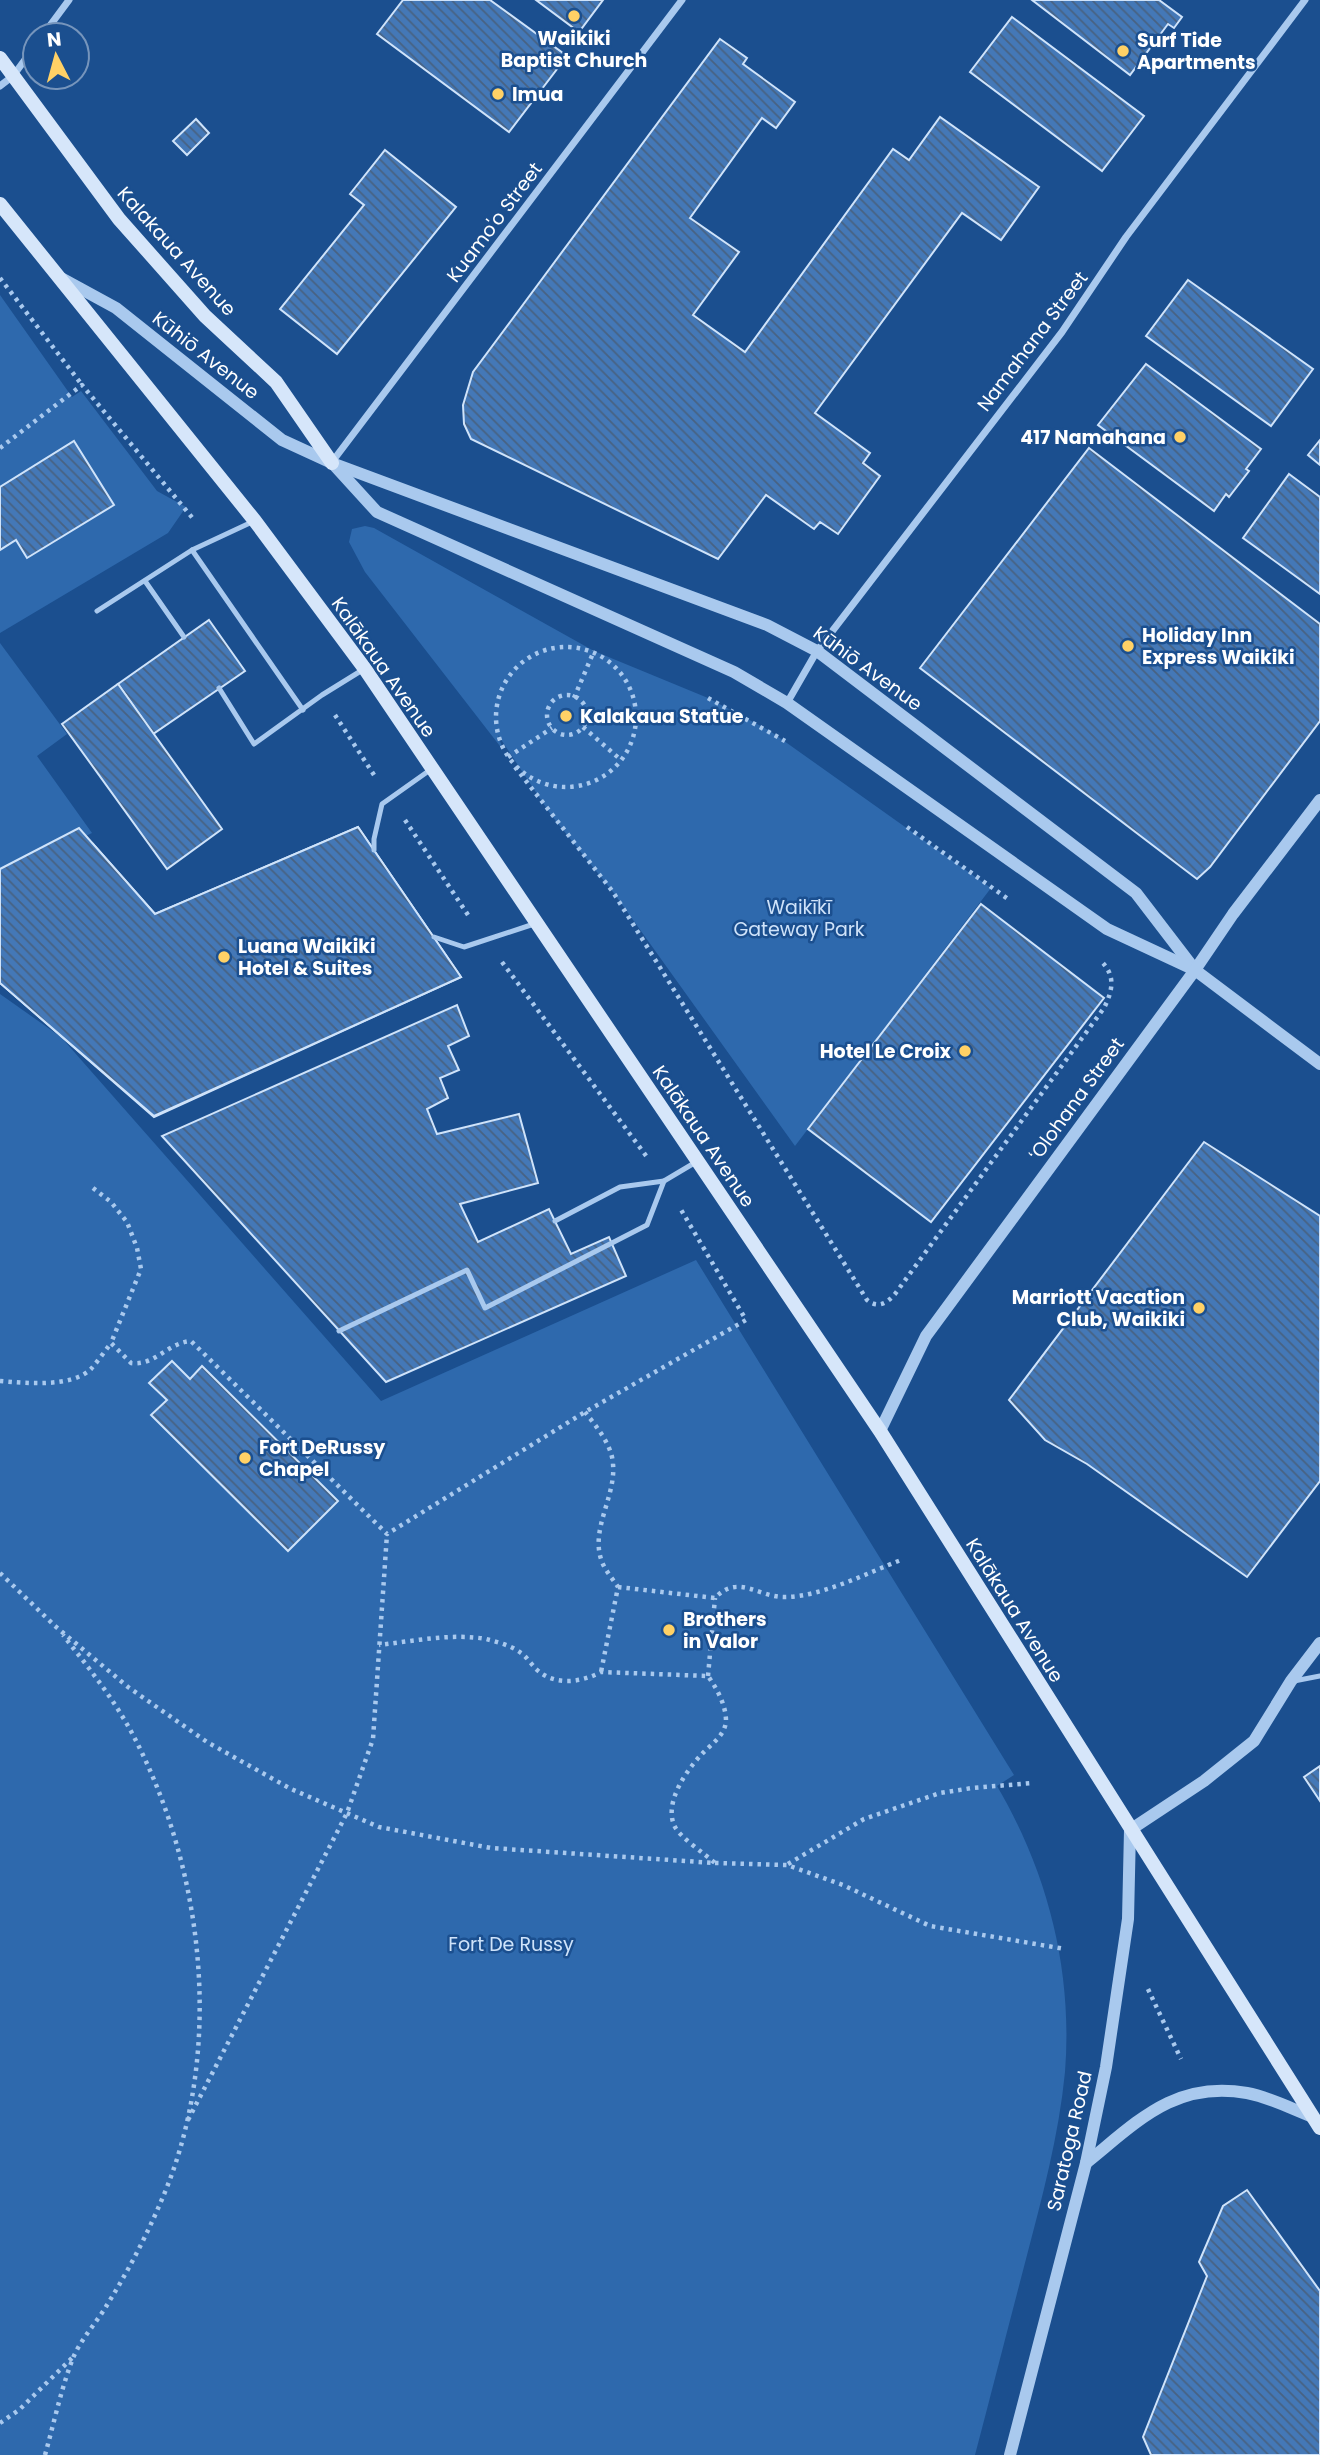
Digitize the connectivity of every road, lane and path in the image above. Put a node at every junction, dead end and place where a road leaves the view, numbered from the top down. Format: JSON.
{"nodes":[{"id":1,"x":69,"y":0,"type":"edge"},
{"id":2,"x":682,"y":0,"type":"edge"},
{"id":3,"x":1305,"y":0,"type":"edge"},
{"id":4,"x":53,"y":21,"type":"edge"},
{"id":5,"x":0,"y":58,"type":"edge"},
{"id":6,"x":21,"y":65,"type":"edge"},
{"id":7,"x":13,"y":76,"type":"junction"},
{"id":8,"x":0,"y":86,"type":"edge"},
{"id":9,"x":0,"y":204,"type":"edge"},
{"id":10,"x":56,"y":275,"type":"junction"},
{"id":11,"x":0,"y":278,"type":"edge"},
{"id":12,"x":82,"y":385,"type":"dead end"},
{"id":13,"x":332,"y":463,"type":"junction"},
{"id":14,"x":255,"y":520,"type":"junction"},
{"id":15,"x":192,"y":550,"type":"junction"},
{"id":16,"x":145,"y":581,"type":"junction"},
{"id":17,"x":97,"y":611,"type":"dead end"},
{"id":18,"x":184,"y":637,"type":"dead end"},
{"id":19,"x":594,"y":651,"type":"junction"},
{"id":20,"x":817,"y":651,"type":"junction"},
{"id":21,"x":365,"y":668,"type":"junction"},
{"id":22,"x":219,"y":688,"type":"dead end"},
{"id":23,"x":574,"y":698,"type":"junction"},
{"id":24,"x":708,"y":698,"type":"dead end"},
{"id":25,"x":788,"y":703,"type":"junction"},
{"id":26,"x":303,"y":710,"type":"junction"},
{"id":27,"x":583,"y":727,"type":"junction"},
{"id":28,"x":552,"y":728,"type":"junction"},
{"id":29,"x":790,"y":745,"type":"dead end"},
{"id":30,"x":508,"y":757,"type":"junction"},
{"id":31,"x":621,"y":760,"type":"junction"},
{"id":32,"x":515,"y":767,"type":"junction"},
{"id":33,"x":432,"y":768,"type":"junction"},
{"id":34,"x":1320,"y":800,"type":"edge"},
{"id":35,"x":901,"y":823,"type":"dead end"},
{"id":36,"x":374,"y":850,"type":"dead end"},
{"id":37,"x":1013,"y":901,"type":"dead end"},
{"id":38,"x":537,"y":923,"type":"junction"},
{"id":39,"x":435,"y":937,"type":"dead end"},
{"id":40,"x":1098,"y":957,"type":"dead end"},
{"id":41,"x":1195,"y":970,"type":"junction"},
{"id":42,"x":1320,"y":1064,"type":"edge"},
{"id":43,"x":698,"y":1161,"type":"junction"},
{"id":44,"x":664,"y":1181,"type":"junction"},
{"id":45,"x":93,"y":1188,"type":"dead end"},
{"id":46,"x":555,"y":1221,"type":"dead end"},
{"id":47,"x":746,"y":1320,"type":"dead end"},
{"id":48,"x":339,"y":1331,"type":"dead end"},
{"id":49,"x":111,"y":1343,"type":"junction"},
{"id":50,"x":0,"y":1381,"type":"edge"},
{"id":51,"x":585,"y":1412,"type":"junction"},
{"id":52,"x":880,"y":1431,"type":"junction"},
{"id":53,"x":387,"y":1534,"type":"junction"},
{"id":54,"x":901,"y":1560,"type":"dead end"},
{"id":55,"x":0,"y":1572,"type":"edge"},
{"id":56,"x":618,"y":1587,"type":"junction"},
{"id":57,"x":715,"y":1598,"type":"junction"},
{"id":58,"x":55,"y":1626,"type":"junction"},
{"id":59,"x":1320,"y":1643,"type":"edge"},
{"id":60,"x":379,"y":1645,"type":"junction"},
{"id":61,"x":601,"y":1672,"type":"junction"},
{"id":62,"x":708,"y":1676,"type":"junction"},
{"id":63,"x":1320,"y":1676,"type":"edge"},
{"id":64,"x":1291,"y":1681,"type":"junction"},
{"id":65,"x":1032,"y":1783,"type":"dead end"},
{"id":66,"x":347,"y":1814,"type":"junction"},
{"id":67,"x":1130,"y":1829,"type":"junction"},
{"id":68,"x":715,"y":1863,"type":"junction"},
{"id":69,"x":787,"y":1865,"type":"junction"},
{"id":70,"x":1065,"y":1948,"type":"dead end"},
{"id":71,"x":1148,"y":1989,"type":"dead end"},
{"id":72,"x":1181,"y":2059,"type":"dead end"},
{"id":73,"x":1317,"y":2123,"type":"edge"},
{"id":74,"x":186,"y":2124,"type":"junction"},
{"id":75,"x":1086,"y":2164,"type":"junction"},
{"id":76,"x":74,"y":2357,"type":"junction"},
{"id":77,"x":0,"y":2423,"type":"edge"},
{"id":78,"x":45,"y":2455,"type":"edge"},
{"id":79,"x":1010,"y":2455,"type":"edge"}],
"edges":[{"from":1,"to":4,"type":"street"},
{"from":2,"to":13,"type":"street","name":"Kuamo'o Street"},
{"from":3,"to":20,"type":"street","name":"Namahana Street"},
{"from":5,"to":7,"type":"main road","name":"Kalakaua Avenue"},
{"from":6,"to":7,"type":"street"},
{"from":7,"to":8,"type":"street"},
{"from":7,"to":13,"type":"main road","name":"Kalakaua Avenue"},
{"from":9,"to":10,"type":"main road","name":"Kalākaua Avenue"},
{"from":10,"to":13,"type":"street","name":"Kūhiō Avenue"},
{"from":10,"to":14,"type":"main road","name":"Kalākaua Avenue"},
{"from":11,"to":12,"type":"path"},
{"from":13,"to":20,"type":"street","name":"Kūhiō Avenue"},
{"from":13,"to":25,"type":"street","name":"Kūhiō Avenue"},
{"from":14,"to":15,"type":"lane"},
{"from":14,"to":21,"type":"main road","name":"Kalākaua Avenue"},
{"from":15,"to":16,"type":"lane"},
{"from":15,"to":26,"type":"lane"},
{"from":16,"to":17,"type":"lane"},
{"from":16,"to":18,"type":"lane"},
{"from":19,"to":23,"type":"path"},
{"from":19,"to":30,"type":"path"},
{"from":19,"to":31,"type":"path"},
{"from":20,"to":25,"type":"street","name":"Namahana Street"},
{"from":20,"to":41,"type":"street","name":"Kūhiō Avenue"},
{"from":21,"to":26,"type":"lane"},
{"from":21,"to":33,"type":"main road","name":"Kalākaua Avenue"},
{"from":22,"to":26,"type":"lane"},
{"from":23,"to":27,"type":"path"},
{"from":23,"to":28,"type":"path"},
{"from":24,"to":29,"type":"path"},
{"from":25,"to":41,"type":"street","name":"Kūhiō Avenue"},
{"from":27,"to":28,"type":"path"},
{"from":27,"to":31,"type":"path"},
{"from":28,"to":30,"type":"path"},
{"from":30,"to":32,"type":"path"},
{"from":31,"to":32,"type":"path"},
{"from":32,"to":40,"type":"path"},
{"from":33,"to":36,"type":"lane"},
{"from":33,"to":38,"type":"main road","name":"Kalākaua Avenue"},
{"from":34,"to":41,"type":"street","name":"ʻOlohana Street"},
{"from":35,"to":37,"type":"path"},
{"from":38,"to":39,"type":"lane"},
{"from":38,"to":43,"type":"main road","name":"Kalākaua Avenue"},
{"from":41,"to":42,"type":"street","name":"Kūhiō Avenue"},
{"from":41,"to":52,"type":"street","name":"ʻOlohana Street"},
{"from":43,"to":44,"type":"lane"},
{"from":43,"to":52,"type":"main road","name":"Kalākaua Avenue"},
{"from":44,"to":46,"type":"lane"},
{"from":44,"to":48,"type":"lane"},
{"from":45,"to":49,"type":"path"},
{"from":47,"to":51,"type":"path"},
{"from":49,"to":50,"type":"path"},
{"from":49,"to":53,"type":"path"},
{"from":51,"to":53,"type":"path"},
{"from":51,"to":56,"type":"path"},
{"from":52,"to":67,"type":"main road","name":"Kalākaua Avenue"},
{"from":53,"to":60,"type":"path"},
{"from":54,"to":57,"type":"path"},
{"from":55,"to":58,"type":"path"},
{"from":56,"to":57,"type":"path"},
{"from":56,"to":61,"type":"path"},
{"from":57,"to":62,"type":"path"},
{"from":58,"to":66,"type":"path"},
{"from":58,"to":74,"type":"path"},
{"from":59,"to":64,"type":"street"},
{"from":60,"to":61,"type":"path"},
{"from":60,"to":66,"type":"path"},
{"from":61,"to":62,"type":"path"},
{"from":62,"to":68,"type":"path"},
{"from":63,"to":64,"type":"lane"},
{"from":64,"to":67,"type":"street"},
{"from":65,"to":69,"type":"path"},
{"from":66,"to":68,"type":"path"},
{"from":66,"to":74,"type":"path"},
{"from":67,"to":73,"type":"main road","name":"Kalākaua Avenue"},
{"from":67,"to":75,"type":"street","name":"Saratoga Road"},
{"from":68,"to":69,"type":"path"},
{"from":69,"to":70,"type":"path"},
{"from":71,"to":72,"type":"path"},
{"from":73,"to":75,"type":"street"},
{"from":74,"to":76,"type":"path"},
{"from":75,"to":79,"type":"street","name":"Saratoga Road"},
{"from":76,"to":77,"type":"path"},
{"from":76,"to":78,"type":"path"}]}
